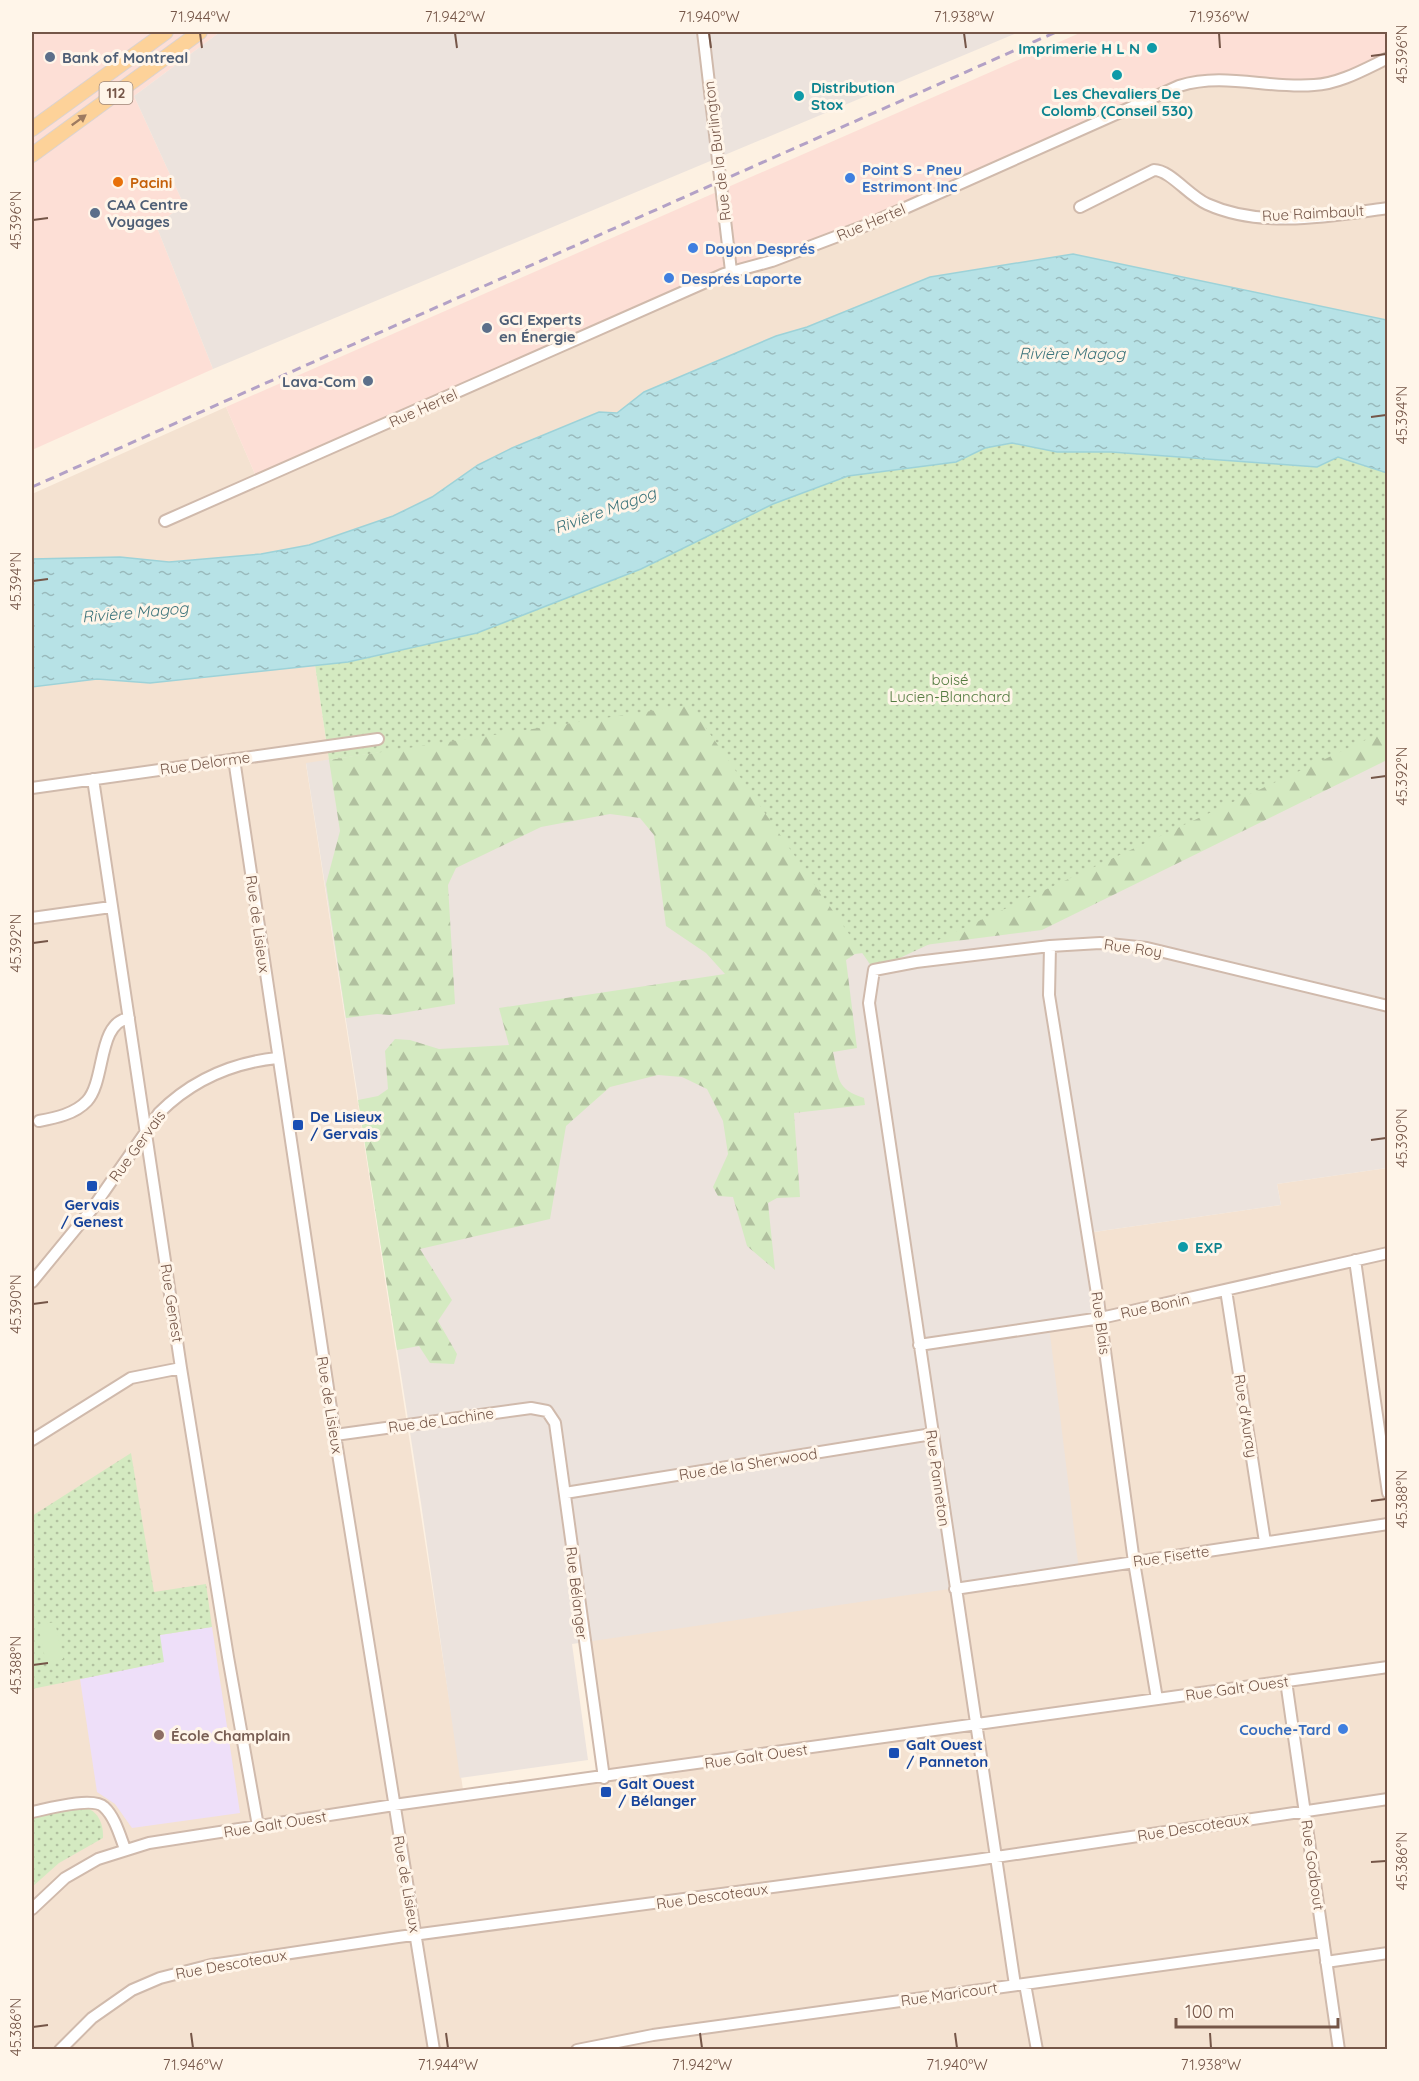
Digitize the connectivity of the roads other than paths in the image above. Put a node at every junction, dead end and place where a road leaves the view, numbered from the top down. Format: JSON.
{"nodes":[{"id":1,"x":166,"y":32,"type":"edge"},
{"id":2,"x":200,"y":32,"type":"edge"},
{"id":3,"x":703,"y":32,"type":"edge"},
{"id":4,"x":1388,"y":58,"type":"edge"},
{"id":5,"x":32,"y":129,"type":"edge"},
{"id":6,"x":32,"y":155,"type":"edge"},
{"id":7,"x":1080,"y":207,"type":"dead end"},
{"id":8,"x":1388,"y":208,"type":"edge"},
{"id":9,"x":731,"y":271,"type":"junction"},
{"id":10,"x":165,"y":521,"type":"dead end"},
{"id":11,"x":378,"y":739,"type":"dead end"},
{"id":12,"x":234,"y":759,"type":"junction"},
{"id":13,"x":93,"y":779,"type":"junction"},
{"id":14,"x":32,"y":788,"type":"edge"},
{"id":15,"x":111,"y":907,"type":"junction"},
{"id":16,"x":32,"y":918,"type":"edge"},
{"id":17,"x":1050,"y":946,"type":"junction"},
{"id":18,"x":874,"y":970,"type":"joint"},
{"id":19,"x":1388,"y":1006,"type":"edge"},
{"id":20,"x":129,"y":1018,"type":"junction"},
{"id":21,"x":278,"y":1058,"type":"junction"},
{"id":22,"x":39,"y":1121,"type":"dead end"},
{"id":23,"x":146,"y":1132,"type":"junction"},
{"id":24,"x":1388,"y":1253,"type":"edge"},
{"id":25,"x":1355,"y":1260,"type":"junction"},
{"id":26,"x":32,"y":1282,"type":"edge"},
{"id":27,"x":1226,"y":1290,"type":"junction"},
{"id":28,"x":1101,"y":1318,"type":"junction"},
{"id":29,"x":920,"y":1345,"type":"junction"},
{"id":30,"x":182,"y":1368,"type":"junction"},
{"id":31,"x":547,"y":1411,"type":"joint"},
{"id":32,"x":932,"y":1434,"type":"junction"},
{"id":33,"x":335,"y":1435,"type":"junction"},
{"id":34,"x":32,"y":1440,"type":"edge"},
{"id":35,"x":565,"y":1493,"type":"junction"},
{"id":36,"x":1388,"y":1493,"type":"edge"},
{"id":37,"x":1388,"y":1524,"type":"edge"},
{"id":38,"x":1265,"y":1542,"type":"junction"},
{"id":39,"x":1134,"y":1562,"type":"junction"},
{"id":40,"x":955,"y":1589,"type":"junction"},
{"id":41,"x":1388,"y":1667,"type":"edge"},
{"id":42,"x":1286,"y":1681,"type":"junction"},
{"id":43,"x":1156,"y":1699,"type":"junction"},
{"id":44,"x":975,"y":1725,"type":"junction"},
{"id":45,"x":604,"y":1778,"type":"junction"},
{"id":46,"x":1388,"y":1799,"type":"edge"},
{"id":47,"x":394,"y":1805,"type":"junction"},
{"id":48,"x":1305,"y":1810,"type":"junction"},
{"id":49,"x":32,"y":1812,"type":"edge"},
{"id":50,"x":258,"y":1826,"type":"junction"},
{"id":51,"x":125,"y":1849,"type":"junction"},
{"id":52,"x":994,"y":1857,"type":"junction"},
{"id":53,"x":32,"y":1909,"type":"edge"},
{"id":54,"x":416,"y":1934,"type":"junction"},
{"id":55,"x":1323,"y":1943,"type":"junction"},
{"id":56,"x":1388,"y":1953,"type":"edge"},
{"id":57,"x":1326,"y":1962,"type":"junction"},
{"id":58,"x":1020,"y":1985,"type":"junction"},
{"id":59,"x":60,"y":2049,"type":"edge"},
{"id":60,"x":434,"y":2049,"type":"edge"},
{"id":61,"x":577,"y":2049,"type":"edge"},
{"id":62,"x":1037,"y":2049,"type":"edge"},
{"id":63,"x":1339,"y":2049,"type":"edge"}],
"edges":[{"from":1,"to":5,"type":"main road","number":"112"},
{"from":6,"to":2,"type":"main road","number":"112","one_way":true},
{"from":3,"to":9,"type":"street","name":"Rue de la Burlington"},
{"from":4,"to":9,"type":"street","name":"Rue Hertel"},
{"from":7,"to":8,"type":"street","name":"Rue Raimbault"},
{"from":9,"to":10,"type":"street","name":"Rue Hertel"},
{"from":11,"to":12,"type":"street","name":"Rue Delorme"},
{"from":12,"to":13,"type":"street","name":"Rue Delorme"},
{"from":12,"to":21,"type":"street","name":"Rue de Lisieux"},
{"from":13,"to":14,"type":"street","name":"Rue Delorme"},
{"from":13,"to":15,"type":"street","name":"Rue Genest"},
{"from":15,"to":16,"type":"street"},
{"from":15,"to":20,"type":"street","name":"Rue Genest"},
{"from":17,"to":18,"type":"street","name":"Rue Roy"},
{"from":17,"to":19,"type":"street","name":"Rue Roy"},
{"from":17,"to":28,"type":"street","name":"Rue Blais"},
{"from":18,"to":29,"type":"street","name":"Rue Panneton"},
{"from":20,"to":22,"type":"street"},
{"from":20,"to":23,"type":"street","name":"Rue Genest"},
{"from":21,"to":23,"type":"street","name":"Rue Gervais"},
{"from":21,"to":33,"type":"street","name":"Rue de Lisieux"},
{"from":23,"to":26,"type":"street","name":"Rue Gervais"},
{"from":23,"to":30,"type":"street","name":"Rue Genest"},
{"from":24,"to":25,"type":"street","name":"Rue Bonin"},
{"from":25,"to":27,"type":"street","name":"Rue Bonin"},
{"from":25,"to":36,"type":"street"},
{"from":27,"to":28,"type":"street","name":"Rue Bonin"},
{"from":27,"to":38,"type":"street","name":"Rue d'Auray"},
{"from":28,"to":29,"type":"street","name":"Rue Bonin"},
{"from":28,"to":39,"type":"street","name":"Rue Blais"},
{"from":29,"to":32,"type":"street","name":"Rue Panneton"},
{"from":30,"to":34,"type":"street"},
{"from":30,"to":50,"type":"street","name":"Rue Genest"},
{"from":31,"to":33,"type":"street","name":"Rue de Lachine"},
{"from":31,"to":35,"type":"street","name":"Rue Bélanger"},
{"from":32,"to":35,"type":"street","name":"Rue de la Sherwood"},
{"from":32,"to":40,"type":"street","name":"Rue Panneton"},
{"from":33,"to":47,"type":"street","name":"Rue de Lisieux"},
{"from":35,"to":45,"type":"street","name":"Rue Bélanger"},
{"from":37,"to":38,"type":"street","name":"Rue Fisette"},
{"from":38,"to":39,"type":"street","name":"Rue Fisette"},
{"from":39,"to":40,"type":"street","name":"Rue Fisette"},
{"from":39,"to":43,"type":"street","name":"Rue Blais"},
{"from":40,"to":44,"type":"street","name":"Rue Panneton"},
{"from":41,"to":42,"type":"street","name":"Rue Galt Ouest"},
{"from":42,"to":43,"type":"street","name":"Rue Galt Ouest"},
{"from":42,"to":48,"type":"street","name":"Rue Godbout"},
{"from":43,"to":44,"type":"street","name":"Rue Galt Ouest"},
{"from":44,"to":45,"type":"street","name":"Rue Galt Ouest"},
{"from":44,"to":52,"type":"street","name":"Rue Panneton"},
{"from":45,"to":47,"type":"street","name":"Rue Galt Ouest"},
{"from":46,"to":48,"type":"street","name":"Rue Descoteaux"},
{"from":47,"to":50,"type":"street","name":"Rue Galt Ouest"},
{"from":47,"to":54,"type":"street","name":"Rue de Lisieux"},
{"from":48,"to":52,"type":"street","name":"Rue Descoteaux"},
{"from":48,"to":55,"type":"street","name":"Rue Godbout"},
{"from":49,"to":51,"type":"street"},
{"from":50,"to":51,"type":"street","name":"Rue Galt Ouest"},
{"from":51,"to":53,"type":"street","name":"Rue Galt Ouest"},
{"from":52,"to":54,"type":"street","name":"Rue Descoteaux"},
{"from":52,"to":58,"type":"street","name":"Rue Panneton"},
{"from":54,"to":59,"type":"street","name":"Rue Descoteaux"},
{"from":54,"to":60,"type":"street","name":"Rue de Lisieux"},
{"from":55,"to":57,"type":"street","name":"Rue Godbout"},
{"from":55,"to":58,"type":"street","name":"Rue Maricourt"},
{"from":56,"to":57,"type":"street"},
{"from":57,"to":63,"type":"street","name":"Rue Godbout"},
{"from":58,"to":61,"type":"street","name":"Rue Maricourt"},
{"from":58,"to":62,"type":"street","name":"Rue Panneton"}]}
